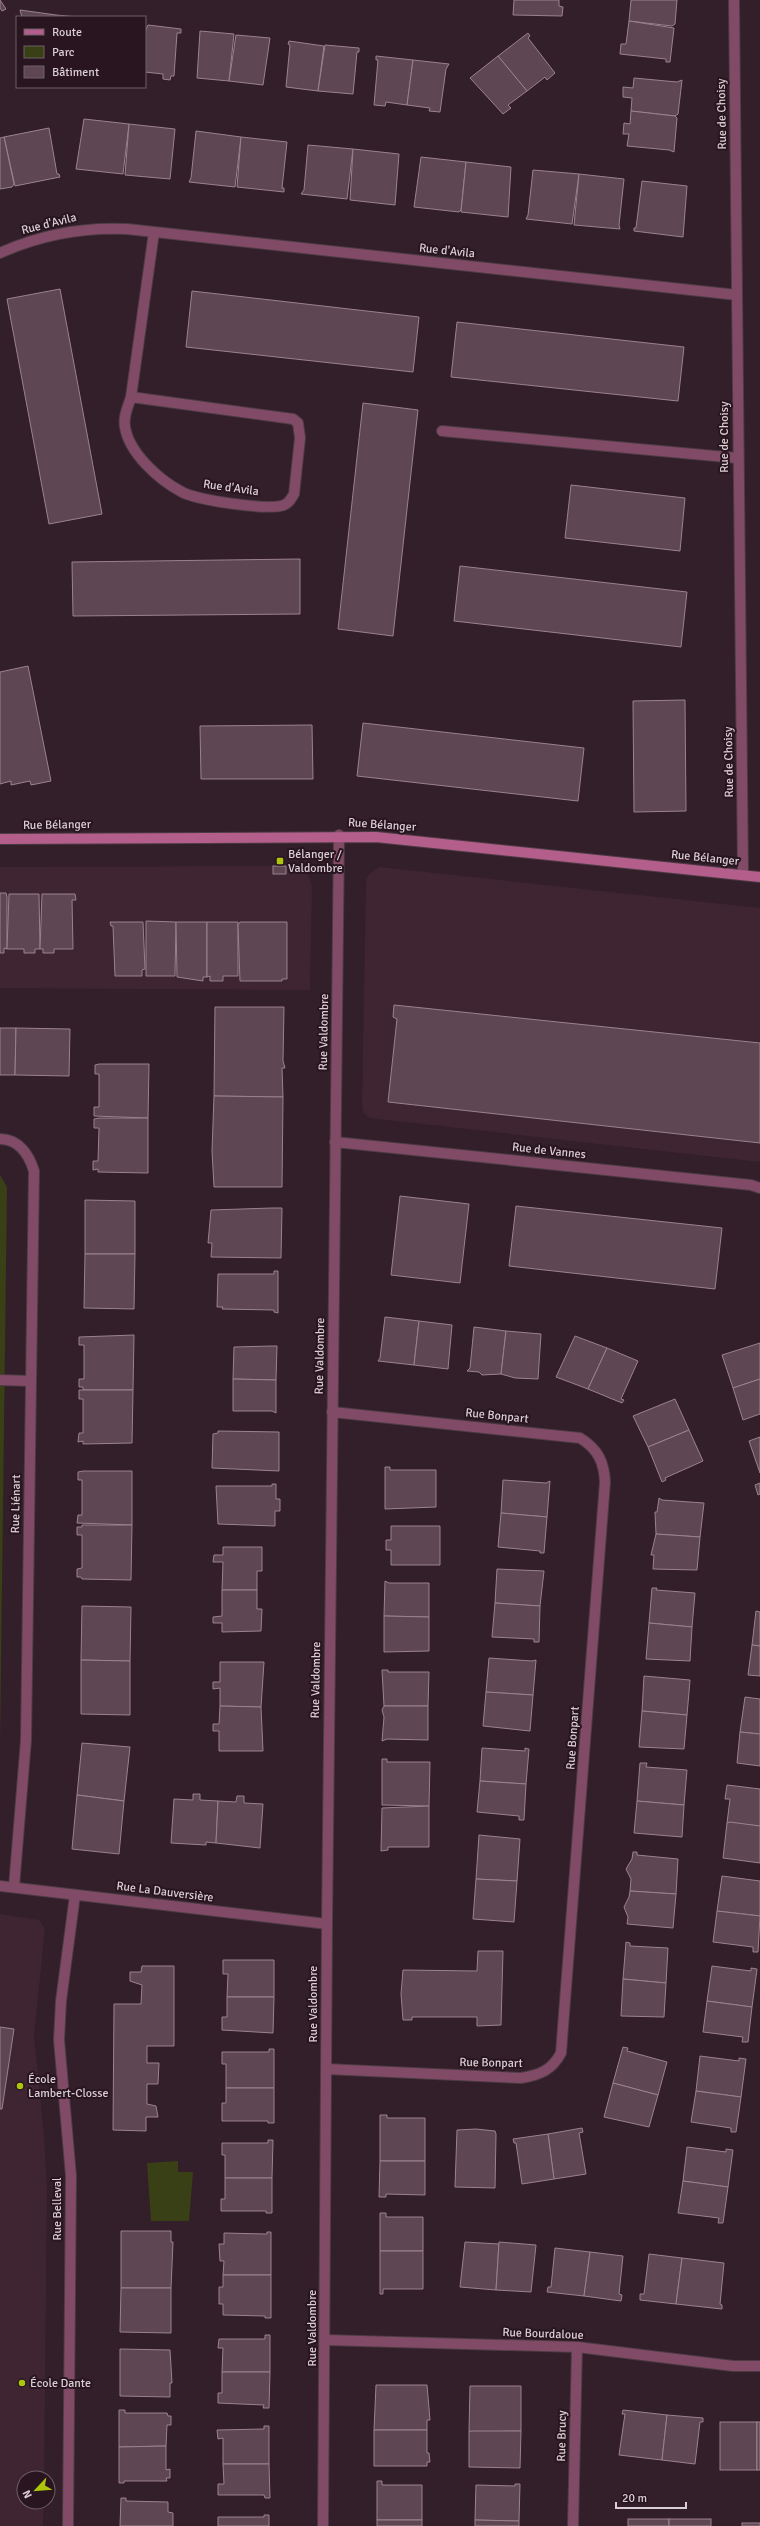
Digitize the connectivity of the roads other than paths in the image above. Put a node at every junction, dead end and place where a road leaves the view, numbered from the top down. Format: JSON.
{"nodes":[{"id":1,"x":734,"y":0,"type":"edge"},
{"id":2,"x":154,"y":232,"type":"junction"},
{"id":3,"x":0,"y":253,"type":"edge"},
{"id":4,"x":737,"y":295,"type":"junction"},
{"id":5,"x":131,"y":397,"type":"junction"},
{"id":6,"x":442,"y":431,"type":"dead end"},
{"id":7,"x":737,"y":458,"type":"junction"},
{"id":8,"x":339,"y":835,"type":"junction"},
{"id":9,"x":0,"y":839,"type":"edge"},
{"id":10,"x":743,"y":875,"type":"junction"},
{"id":11,"x":760,"y":877,"type":"edge"},
{"id":12,"x":0,"y":1139,"type":"edge"},
{"id":13,"x":335,"y":1142,"type":"junction"},
{"id":14,"x":760,"y":1188,"type":"edge"},
{"id":15,"x":0,"y":1380,"type":"edge"},
{"id":16,"x":30,"y":1381,"type":"junction"},
{"id":17,"x":332,"y":1412,"type":"junction"},
{"id":18,"x":0,"y":1886,"type":"edge"},
{"id":19,"x":14,"y":1887,"type":"junction"},
{"id":20,"x":75,"y":1895,"type":"junction"},
{"id":21,"x":327,"y":1924,"type":"junction"},
{"id":22,"x":326,"y":2069,"type":"junction"},
{"id":23,"x":325,"y":2340,"type":"junction"},
{"id":24,"x":577,"y":2348,"type":"junction"},
{"id":25,"x":760,"y":2366,"type":"edge"},
{"id":26,"x":68,"y":2526,"type":"edge"},
{"id":27,"x":323,"y":2526,"type":"edge"},
{"id":28,"x":573,"y":2526,"type":"edge"}],
"edges":[{"from":1,"to":4,"type":"street","name":"Rue de Choisy"},
{"from":2,"to":3,"type":"street","name":"Rue d'Avila"},
{"from":2,"to":4,"type":"street","name":"Rue d'Avila"},
{"from":2,"to":5,"type":"street","name":"Rue d'Avila"},
{"from":4,"to":7,"type":"street","name":"Rue de Choisy"},
{"from":5,"to":5,"type":"street","name":"Rue d'Avila"},
{"from":6,"to":7,"type":"street"},
{"from":7,"to":10,"type":"street","name":"Rue de Choisy"},
{"from":8,"to":9,"type":"street","name":"Rue Bélanger"},
{"from":8,"to":10,"type":"street","name":"Rue Bélanger"},
{"from":8,"to":13,"type":"street","name":"Rue Valdombre"},
{"from":10,"to":11,"type":"street","name":"Rue Bélanger"},
{"from":12,"to":16,"type":"street","name":"Rue Liénart"},
{"from":13,"to":14,"type":"street","name":"Rue de Vannes"},
{"from":13,"to":17,"type":"street","name":"Rue Valdombre"},
{"from":15,"to":16,"type":"street"},
{"from":16,"to":19,"type":"street","name":"Rue Liénart"},
{"from":17,"to":21,"type":"street","name":"Rue Valdombre"},
{"from":17,"to":22,"type":"street","name":"Rue Bonpart"},
{"from":18,"to":19,"type":"street","name":"Rue La Dauversière"},
{"from":19,"to":20,"type":"street","name":"Rue La Dauversière"},
{"from":20,"to":21,"type":"street","name":"Rue La Dauversière"},
{"from":20,"to":26,"type":"street","name":"Rue Belleval"},
{"from":21,"to":22,"type":"street","name":"Rue Valdombre"},
{"from":22,"to":23,"type":"street","name":"Rue Valdombre"},
{"from":23,"to":24,"type":"street","name":"Rue Bourdaloue"},
{"from":23,"to":27,"type":"street","name":"Rue Valdombre"},
{"from":24,"to":25,"type":"street","name":"Rue Bourdaloue"},
{"from":24,"to":28,"type":"street","name":"Rue Brucy"}]}
